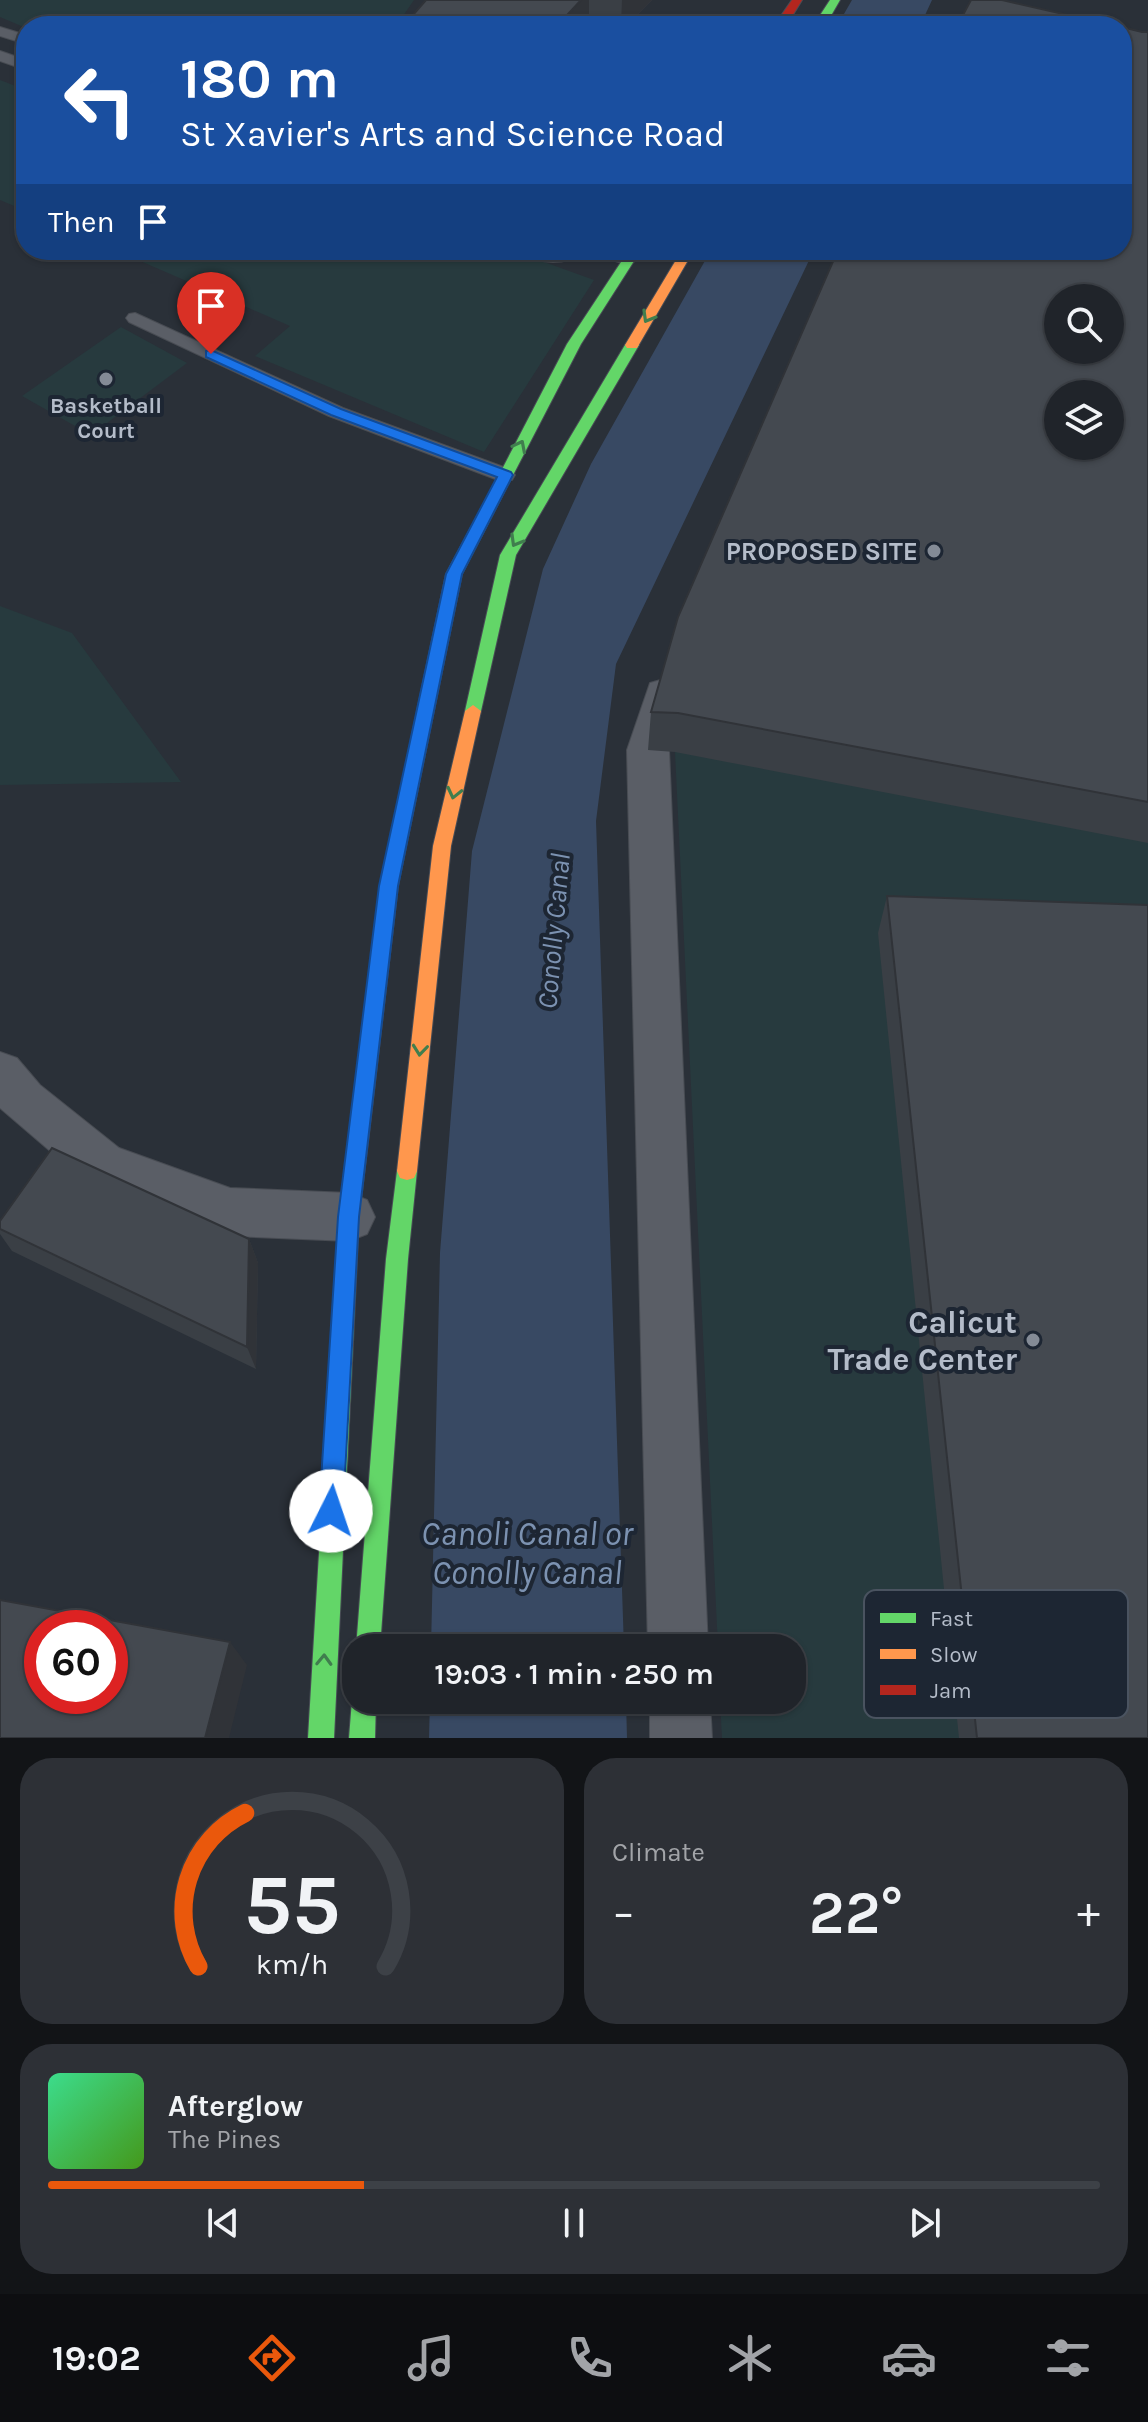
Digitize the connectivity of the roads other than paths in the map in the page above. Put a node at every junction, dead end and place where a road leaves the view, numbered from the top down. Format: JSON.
{"nodes":[{"id":1,"x":629,"y":260,"type":"edge"},
{"id":2,"x":682,"y":260,"type":"edge"},
{"id":3,"x":135,"y":318,"type":"dead end"},
{"id":4,"x":505,"y":475,"type":"junction"},
{"id":5,"x":675,"y":656,"type":"edge"},
{"id":6,"x":0,"y":1073,"type":"edge"},
{"id":7,"x":349,"y":1217,"type":"junction"},
{"id":8,"x":369,"y":1634,"type":"edge"},
{"id":9,"x":678,"y":1634,"type":"edge"},
{"id":10,"x":363,"y":1714,"type":"edge"},
{"id":11,"x":680,"y":1714,"type":"edge"},
{"id":12,"x":321,"y":1738,"type":"edge"},
{"id":13,"x":362,"y":1738,"type":"edge"},
{"id":14,"x":681,"y":1738,"type":"edge"}],
"edges":[{"from":4,"to":1,"type":"main road","one_way":true},
{"from":2,"to":8,"type":"main road","one_way":true},
{"from":3,"to":4,"type":"lane"},
{"from":4,"to":7,"type":"main road"},
{"from":5,"to":9,"type":"street"},
{"from":6,"to":7,"type":"street"},
{"from":12,"to":7,"type":"main road","one_way":true},
{"from":10,"to":13,"type":"main road"},
{"from":11,"to":14,"type":"street"}]}
